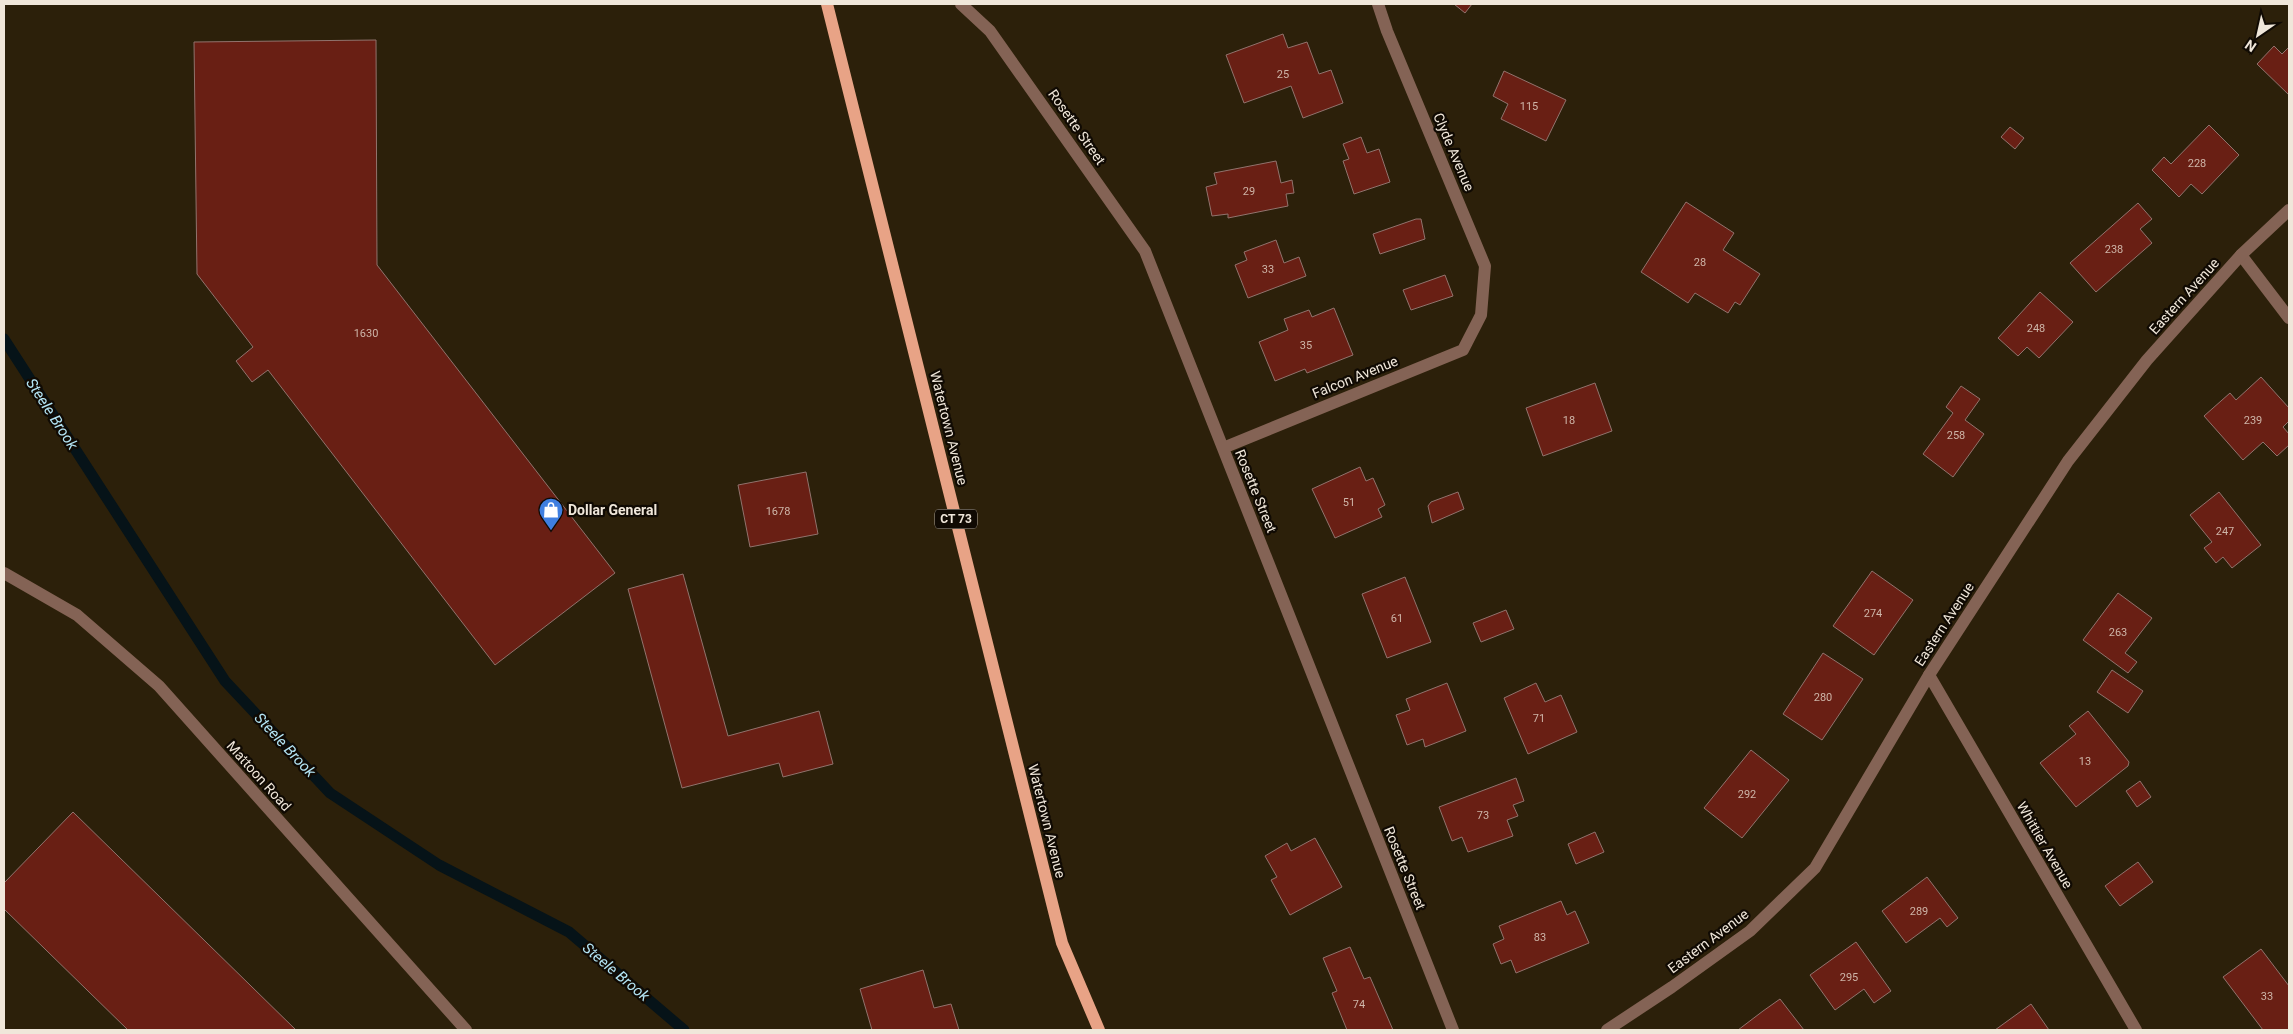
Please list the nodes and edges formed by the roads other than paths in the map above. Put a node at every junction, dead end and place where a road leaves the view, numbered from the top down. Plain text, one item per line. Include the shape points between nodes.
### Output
1 (827, 4) edge
2 (961, 4) edge
3 (1378, 4) edge
4 (2289, 210) edge
5 (2241, 255) junction
6 (1481, 315) joint
7 (2289, 318) edge
8 (1223, 448) junction
9 (4, 574) edge
10 (1929, 675) junction
11 (466, 1030) edge
12 (1099, 1030) edge
13 (1453, 1030) edge
14 (1607, 1030) edge
15 (2136, 1030) edge

1 - 12 main road, Watertown Avenue / CT 73 via 1062,943
2 - 8 street, Rosette Street via 990,31 1145,251
3 - 6 street, Clyde Avenue via 1486,266
4 - 5 street, Eastern Avenue
5 - 7 street
5 - 10 street, Eastern Avenue via 2147,360 2068,461
6 - 8 street, Falcon Avenue via 1464,350
8 - 13 street, Rosette Street
9 - 11 street, Mattoon Road via 77,615 159,686
10 - 14 street, Eastern Avenue via 1815,868 1750,931
10 - 15 street, Whittier Avenue

